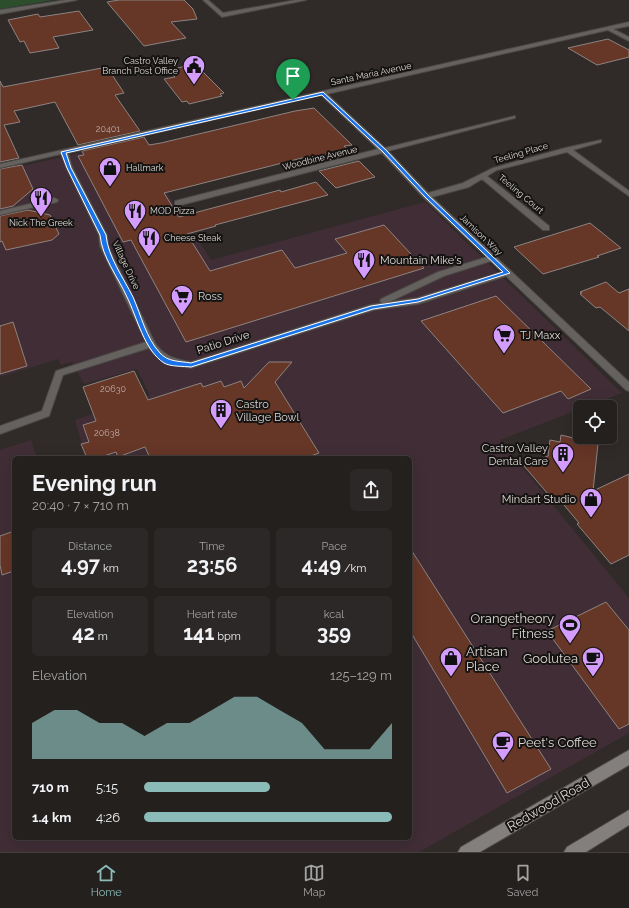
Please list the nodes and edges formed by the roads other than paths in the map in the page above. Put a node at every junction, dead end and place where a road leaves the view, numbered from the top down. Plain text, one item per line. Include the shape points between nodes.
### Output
1 (75, 0) edge
2 (205, 0) edge
3 (304, 0) edge
4 (0, 12) edge
5 (629, 24) edge
6 (609, 29) junction
7 (629, 40) edge
8 (323, 94) junction
9 (513, 117) dead end
10 (599, 141) dead end
11 (568, 149) junction
12 (384, 151) junction
13 (64, 152) junction
14 (0, 166) edge
15 (483, 176) junction
16 (629, 194) edge
17 (427, 196) junction
18 (54, 200) dead end
19 (178, 203) dead end
20 (0, 213) edge
21 (546, 228) dead end
22 (492, 258) junction
23 (507, 273) junction
24 (373, 307) junction
25 (151, 344) junction
26 (629, 388) edge
27 (0, 430) edge
28 (629, 757) edge
29 (629, 817) edge
30 (466, 852) edge
31 (572, 852) edge

1 - 4 street
2 - 3 street via 222,15
5 - 6 street, Santa Maria Avenue
6 - 7 street
6 - 8 street, Santa Maria Avenue
8 - 12 street, Jamison Way
8 - 13 street, Santa Maria Avenue
9 - 12 street, Woodbine Avenue
10 - 11 street, Teeling Place
11 - 15 street, Teeling Place via 495,169
11 - 16 street
12 - 17 street, Jamison Way
12 - 19 street, Woodbine Avenue
13 - 14 street, Santa Maria Avenue
13 - 25 street, Village Drive via 69,168 103,235 104,246
15 - 17 street, Teeling Place via 466,185
15 - 21 street, Teeling Court
17 - 22 street, Jamison Way
18 - 20 street
22 - 23 street, Jamison Way
22 - 24 street, Patio Drive via 441,274
23 - 24 street, Patio Drive via 418,301
23 - 26 street, Jamison Way
24 - 25 street, Patio Drive via 191,365 167,362 157,354
25 - 27 street via 59,373 46,413
28 - 30 main road, Redwood Road
29 - 31 main road

